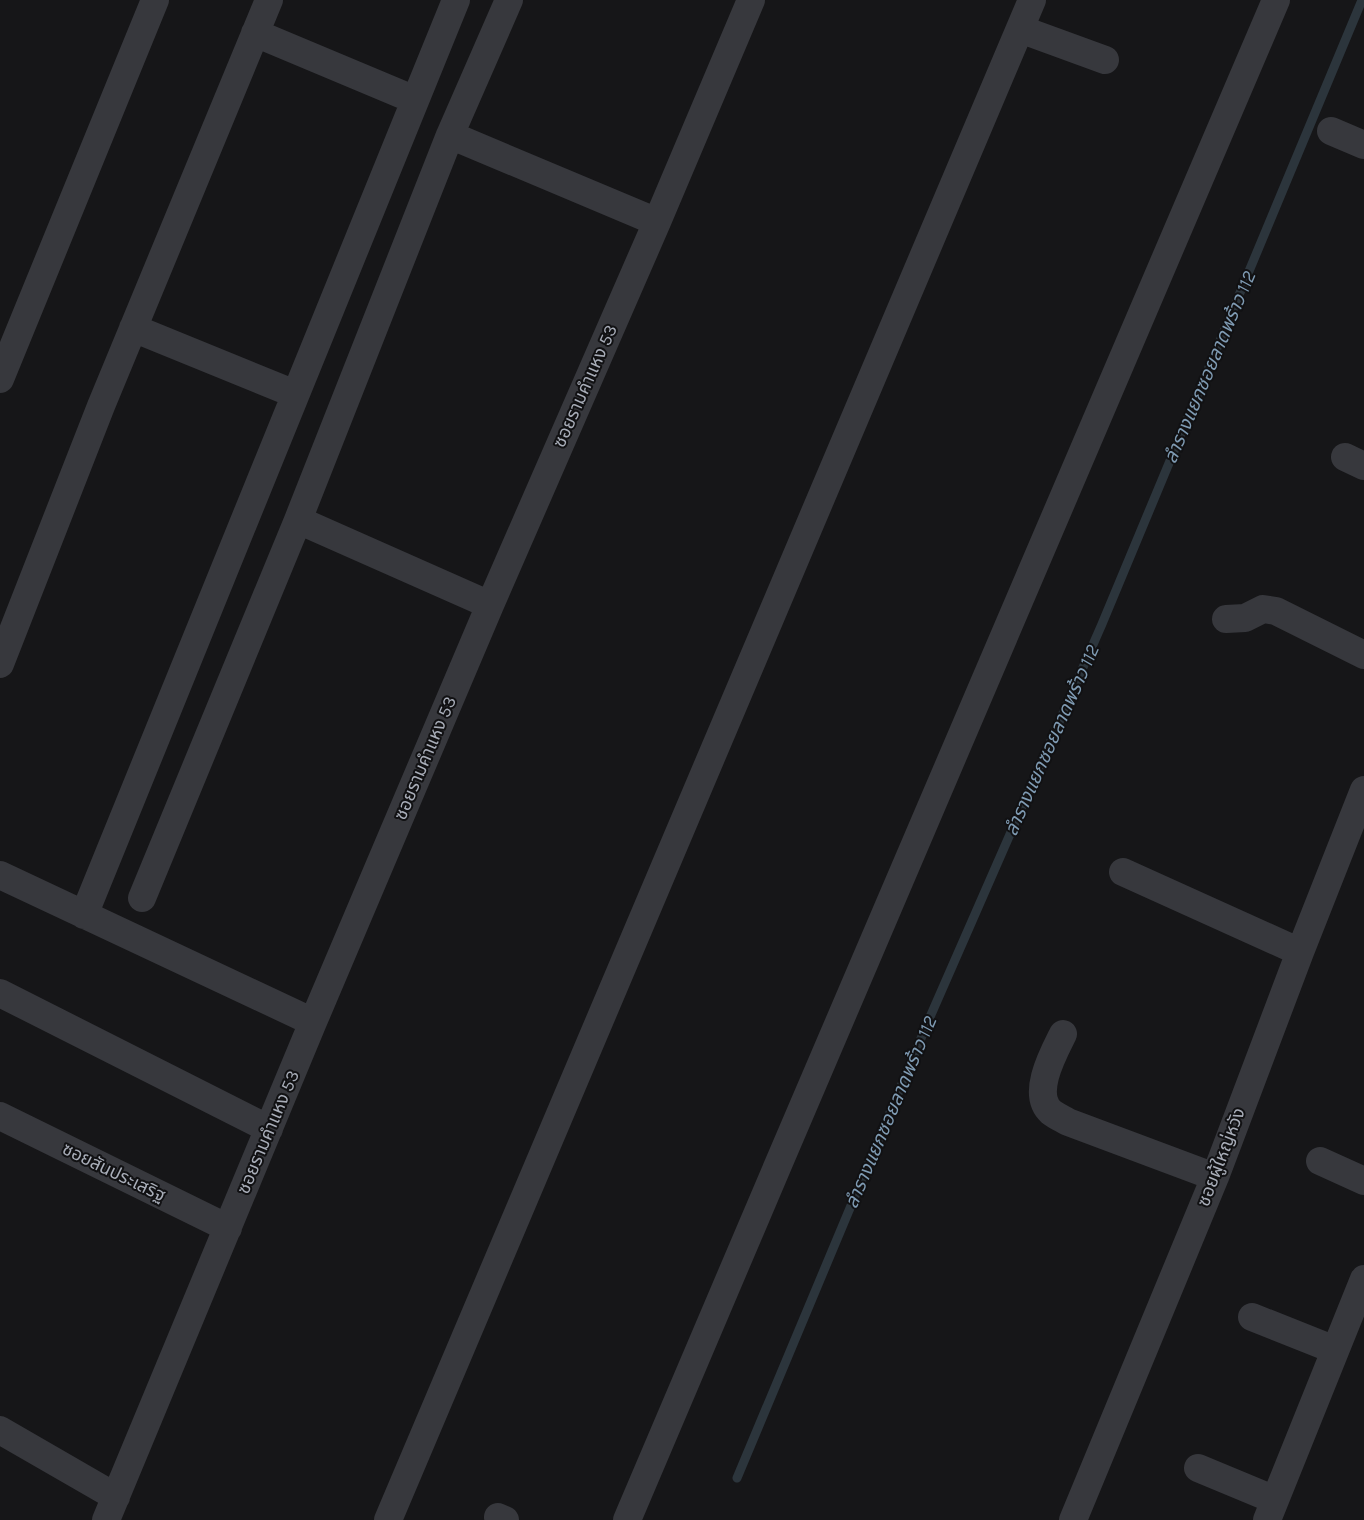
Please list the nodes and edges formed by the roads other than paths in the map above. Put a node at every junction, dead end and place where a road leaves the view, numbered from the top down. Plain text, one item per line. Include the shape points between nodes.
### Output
1 (155, 0) edge
2 (269, 0) edge
3 (456, 0) edge
4 (509, 0) edge
5 (1032, 0) edge
6 (1276, 0) edge
7 (743, 3) edge
8 (1020, 29) junction
9 (256, 33) junction
10 (1105, 60) dead end
11 (415, 100) junction
12 (1331, 131) dead end
13 (450, 136) junction
14 (1364, 145) edge
15 (657, 222) junction
16 (133, 328) junction
17 (0, 379) edge
18 (295, 394) junction
19 (298, 520) junction
20 (490, 605) junction
21 (1226, 619) dead end
22 (1364, 655) edge
23 (0, 664) edge
24 (1364, 790) edge
25 (1124, 872) dead end
26 (0, 875) edge
27 (142, 898) dead end
28 (84, 914) junction
29 (1300, 952) junction
30 (0, 993) edge
31 (313, 1022) junction
32 (1062, 1034) dead end
33 (0, 1116) edge
34 (268, 1129) junction
35 (1320, 1161) dead end
36 (1215, 1176) junction
37 (1364, 1181) edge
38 (228, 1228) junction
39 (1364, 1279) edge
40 (1252, 1317) dead end
41 (1335, 1350) junction
42 (0, 1430) edge
43 (1198, 1468) dead end
44 (111, 1509) edge
45 (1271, 1510) edge
46 (388, 1520) edge
47 (627, 1520) edge
48 (1073, 1520) edge

1 - 17 street
2 - 9 street
3 - 11 street
4 - 13 street
5 - 8 street
6 - 47 street
7 - 15 street, ซอยรามคำแหง 53
8 - 10 street
8 - 46 street
9 - 11 street
9 - 16 street
11 - 18 street
12 - 14 street
13 - 15 street
13 - 19 street
15 - 20 street, ซอยรามคำแหง 53
16 - 18 street
16 - 23 street
18 - 28 street
19 - 20 street
19 - 27 street
20 - 31 street, ซอยรามคำแหง 53
21 - 22 street via 1245,618 1263,608 1276,611
24 - 29 street, ซอยผู้ใหญ่หวัง
25 - 29 street
26 - 28 street
28 - 31 street
29 - 36 street, ซอยผู้ใหญ่หวัง
30 - 34 street
31 - 34 street, ซอยรามคำแหง 53
32 - 36 street via 1046,1070 1042,1097 1050,1111 1068,1122
33 - 38 street, ซอยสันประเสริฐ
34 - 38 street, ซอยรามคำแหง 53
35 - 37 street
36 - 48 street, ซอยผู้ใหญ่หวัง
38 - 44 street, ซอยรามคำแหง 53
39 - 41 street
40 - 41 street
41 - 45 street
42 - 44 street
43 - 45 street

